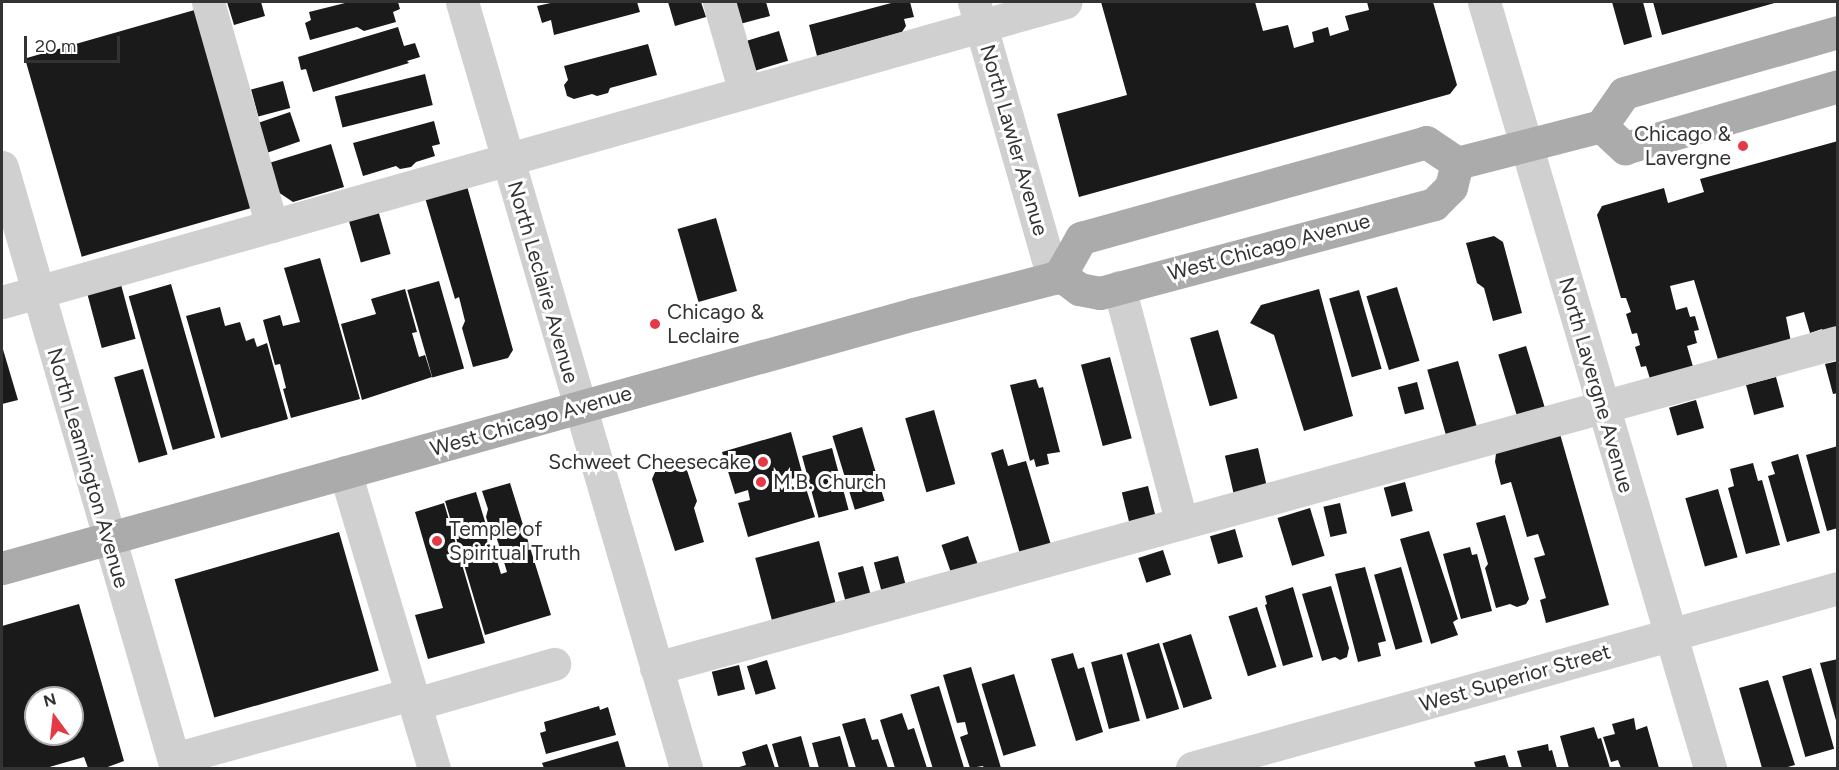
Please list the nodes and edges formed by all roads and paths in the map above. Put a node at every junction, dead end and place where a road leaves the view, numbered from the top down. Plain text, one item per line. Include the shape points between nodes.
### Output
1 (208, 2) edge
2 (462, 2) edge
3 (718, 2) edge
4 (1066, 2) edge
5 (1484, 2) edge
6 (978, 14) edge
7 (1838, 32) edge
8 (1838, 86) edge
9 (745, 92) junction
10 (1600, 126) junction
11 (1525, 146) junction
12 (508, 159) junction
13 (1458, 163) junction
14 (2, 167) edge
15 (272, 226) junction
16 (1056, 276) junction
17 (1119, 287) junction
18 (37, 292) junction
19 (2, 302) edge
20 (1838, 342) edge
21 (579, 407) junction
22 (1603, 407) junction
23 (345, 472) junction
24 (1182, 523) junction
25 (108, 538) junction
26 (2, 567) edge
27 (1838, 588) edge
28 (1671, 635) junction
29 (554, 664) dead end
30 (657, 668) junction
31 (413, 698) junction
32 (175, 764) edge
33 (434, 768) edge
34 (686, 768) edge
35 (1192, 768) edge
36 (1710, 768) edge

1 - 15 street
2 - 12 street, North Leclaire Avenue
3 - 9 street
4 - 6 street
5 - 11 street, North Lavergne Avenue
6 - 9 street
6 - 16 street, North Lawler Avenue
7 - 10 main road via 1624,93
8 - 10 main road via 1625,147
9 - 12 street
10 - 11 main road
11 - 13 main road
11 - 22 street, North Lavergne Avenue
12 - 15 street
12 - 21 street, North Leclaire Avenue
13 - 16 main road via 1426,142 1081,238
13 - 17 main road, West Chicago Avenue via 1451,187 1434,204
14 - 18 street, North Leamington Avenue
15 - 18 street
16 - 17 main road, West Chicago Avenue via 1079,290 1100,293
16 - 21 main road, West Chicago Avenue
17 - 24 street
18 - 19 street
18 - 25 street, North Leamington Avenue
20 - 22 street
21 - 23 main road, West Chicago Avenue
21 - 30 street, North Leclaire Avenue
22 - 24 street
22 - 28 street, North Lavergne Avenue
23 - 25 main road, West Chicago Avenue
23 - 31 street
24 - 30 street
25 - 26 main road, West Chicago Avenue
25 - 32 street, North Leamington Avenue
27 - 28 street, West Superior Street
28 - 35 street, West Superior Street
28 - 36 street, North Lavergne Avenue
29 - 31 street
30 - 34 street, North Leclaire Avenue
31 - 32 street
31 - 33 street

